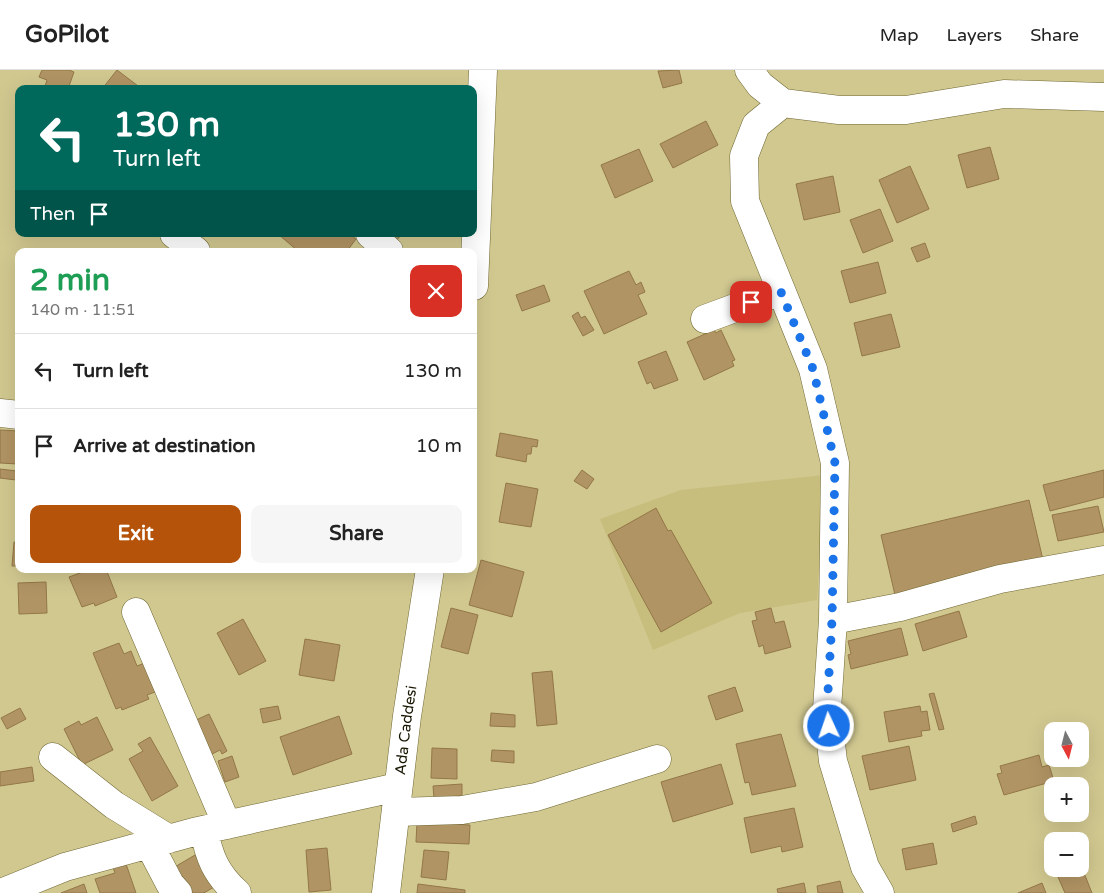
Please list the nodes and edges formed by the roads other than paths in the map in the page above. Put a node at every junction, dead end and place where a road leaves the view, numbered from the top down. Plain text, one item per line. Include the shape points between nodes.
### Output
1 (483, 70) edge
2 (749, 70) edge
3 (1104, 97) edge
4 (783, 103) junction
5 (477, 214) edge
6 (178, 237) edge
7 (373, 237) edge
8 (192, 248) edge
9 (386, 248) edge
10 (781, 292) junction
11 (705, 319) dead end
12 (0, 413) edge
13 (15, 415) edge
14 (1104, 560) edge
15 (429, 573) edge
16 (136, 612) dead end
17 (832, 620) junction
18 (53, 757) dead end
19 (657, 759) dead end
20 (397, 799) junction
21 (216, 828) junction
22 (159, 841) junction
23 (1, 893) edge
24 (178, 893) edge
25 (237, 893) edge
26 (386, 893) edge
27 (880, 893) edge

1 - 5 street
2 - 4 street via 760,85
3 - 4 street via 1004,94 906,110 839,110
4 - 10 street via 756,125 744,156 745,201
6 - 8 street
7 - 9 street
10 - 11 street
10 - 17 street via 813,369 835,463
12 - 13 street
14 - 17 street via 1000,579 900,607
15 - 20 street, Ada Caddesi via 406,716
16 - 21 street
17 - 27 street via 827,709 833,761 865,867
18 - 22 street
19 - 20 street via 536,797 462,810
20 - 21 street
20 - 26 street, Ada Caddesi
21 - 22 street
21 - 25 street via 208,851 222,880
22 - 23 street via 65,867
22 - 24 street via 170,884

